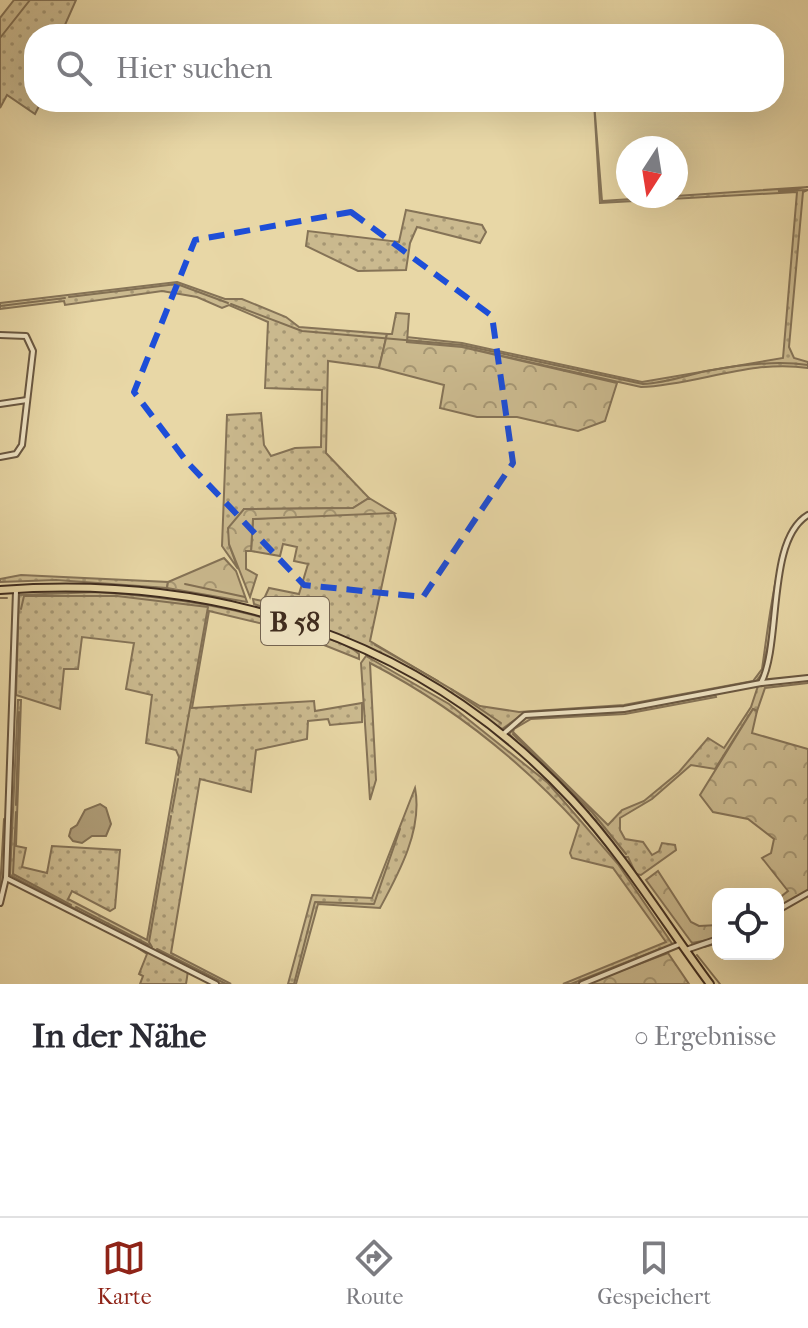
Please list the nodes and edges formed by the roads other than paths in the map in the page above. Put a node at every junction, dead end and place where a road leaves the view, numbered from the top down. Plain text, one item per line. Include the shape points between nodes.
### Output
1 (0, 335) edge
2 (27, 400) junction
3 (0, 404) edge
4 (0, 457) edge
5 (808, 515) edge
6 (16, 588) junction
7 (0, 590) edge
8 (808, 678) edge
9 (761, 683) junction
10 (502, 735) junction
11 (6, 878) junction
12 (808, 893) edge
13 (0, 903) edge
14 (784, 907) edge
15 (712, 941) edge
16 (681, 944) junction
17 (686, 951) junction
18 (216, 984) edge
19 (582, 984) edge
20 (710, 984) edge

1 - 2 street via 19,334 31,342
2 - 3 street
2 - 4 street via 20,451
5 - 9 street via 798,522 787,547
6 - 7 main road, B 58
6 - 10 main road, B 58 via 132,588 249,607 329,633 399,666
6 - 11 street
8 - 9 street
9 - 10 street via 624,709 525,715
10 - 16 main road, B 58 via 588,818
11 - 13 street
11 - 18 street
12 - 14 street
15 - 17 street
16 - 17 main road, B 58
16 - 19 street
17 - 20 main road, B 58

